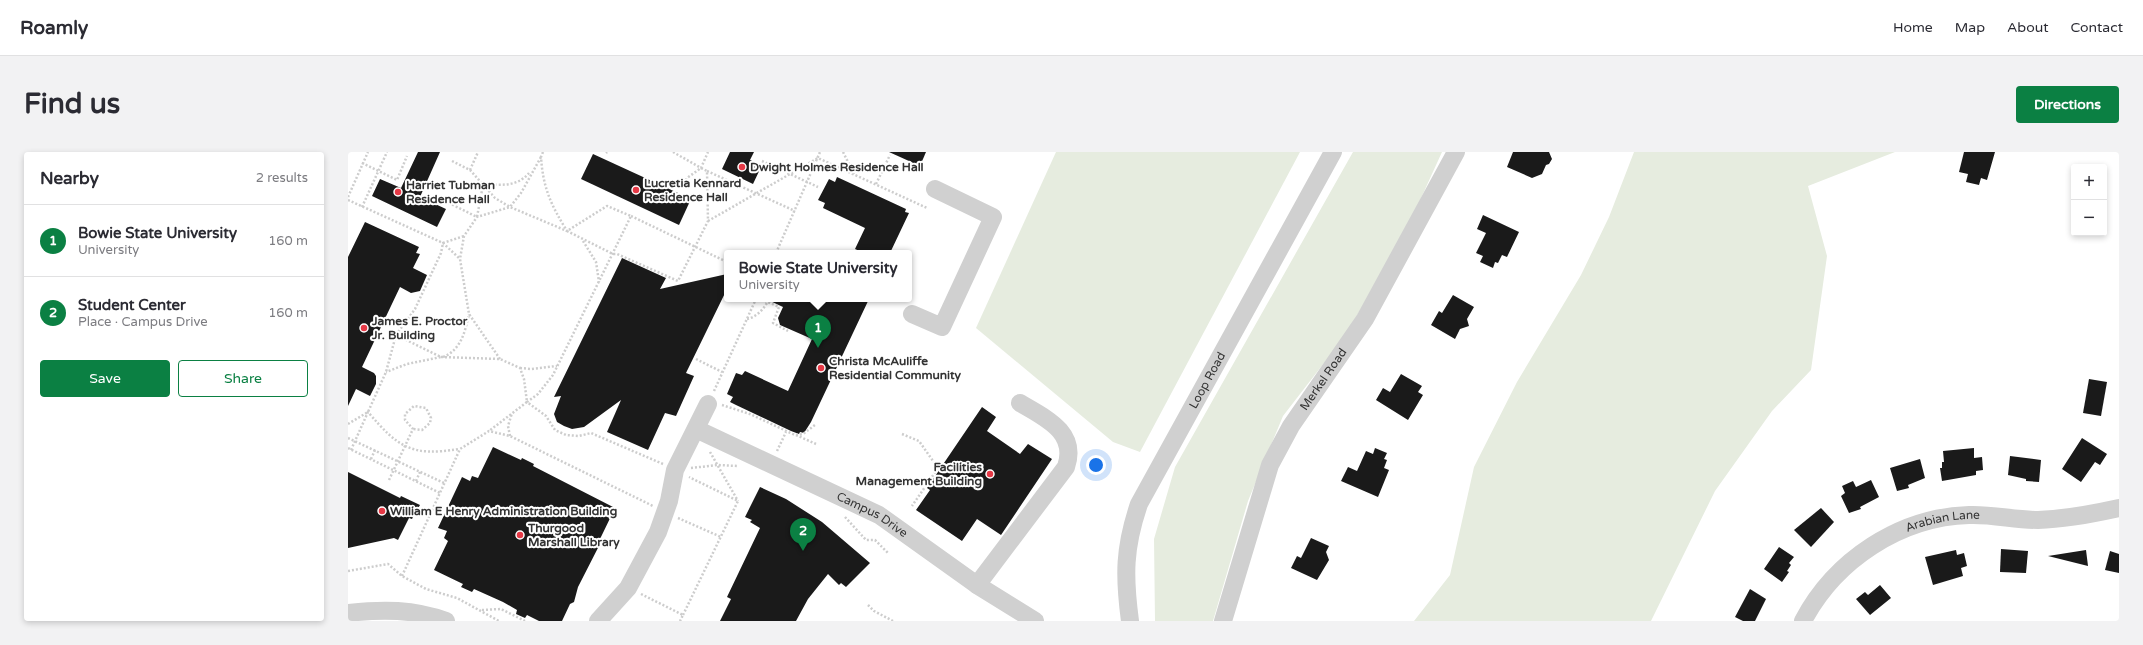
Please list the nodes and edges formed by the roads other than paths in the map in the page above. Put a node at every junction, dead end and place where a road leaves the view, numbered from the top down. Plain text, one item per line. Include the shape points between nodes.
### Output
1 (1333, 152) edge
2 (1456, 152) edge
3 (935, 189) dead end
4 (912, 314) dead end
5 (714, 397) road end
6 (1020, 403) dead end
7 (696, 429) junction
8 (2119, 508) edge
9 (977, 585) junction
10 (348, 613) edge
11 (446, 621) edge
12 (598, 621) edge
13 (1035, 621) edge
14 (1130, 621) edge
15 (1224, 621) edge
16 (1803, 621) edge

1 - 14 street, Loop Road via 1139,504 1130,530 1126,554 1126,591
2 - 15 street, Merkel Road via 1365,319 1291,426 1270,465
3 - 4 street via 993,217 942,327
5 - 7 street
6 - 9 street via 1050,420 1061,430 1069,448 1069,458 1066,467
7 - 9 street, Campus Drive via 879,515
7 - 12 street via 675,470 658,532 628,588
8 - 16 street, Arabian Lane via 2038,520 1968,515 1912,525 1878,542 1855,559 1830,582
9 - 13 street, Campus Drive
10 - 11 street via 392,610 414,612

